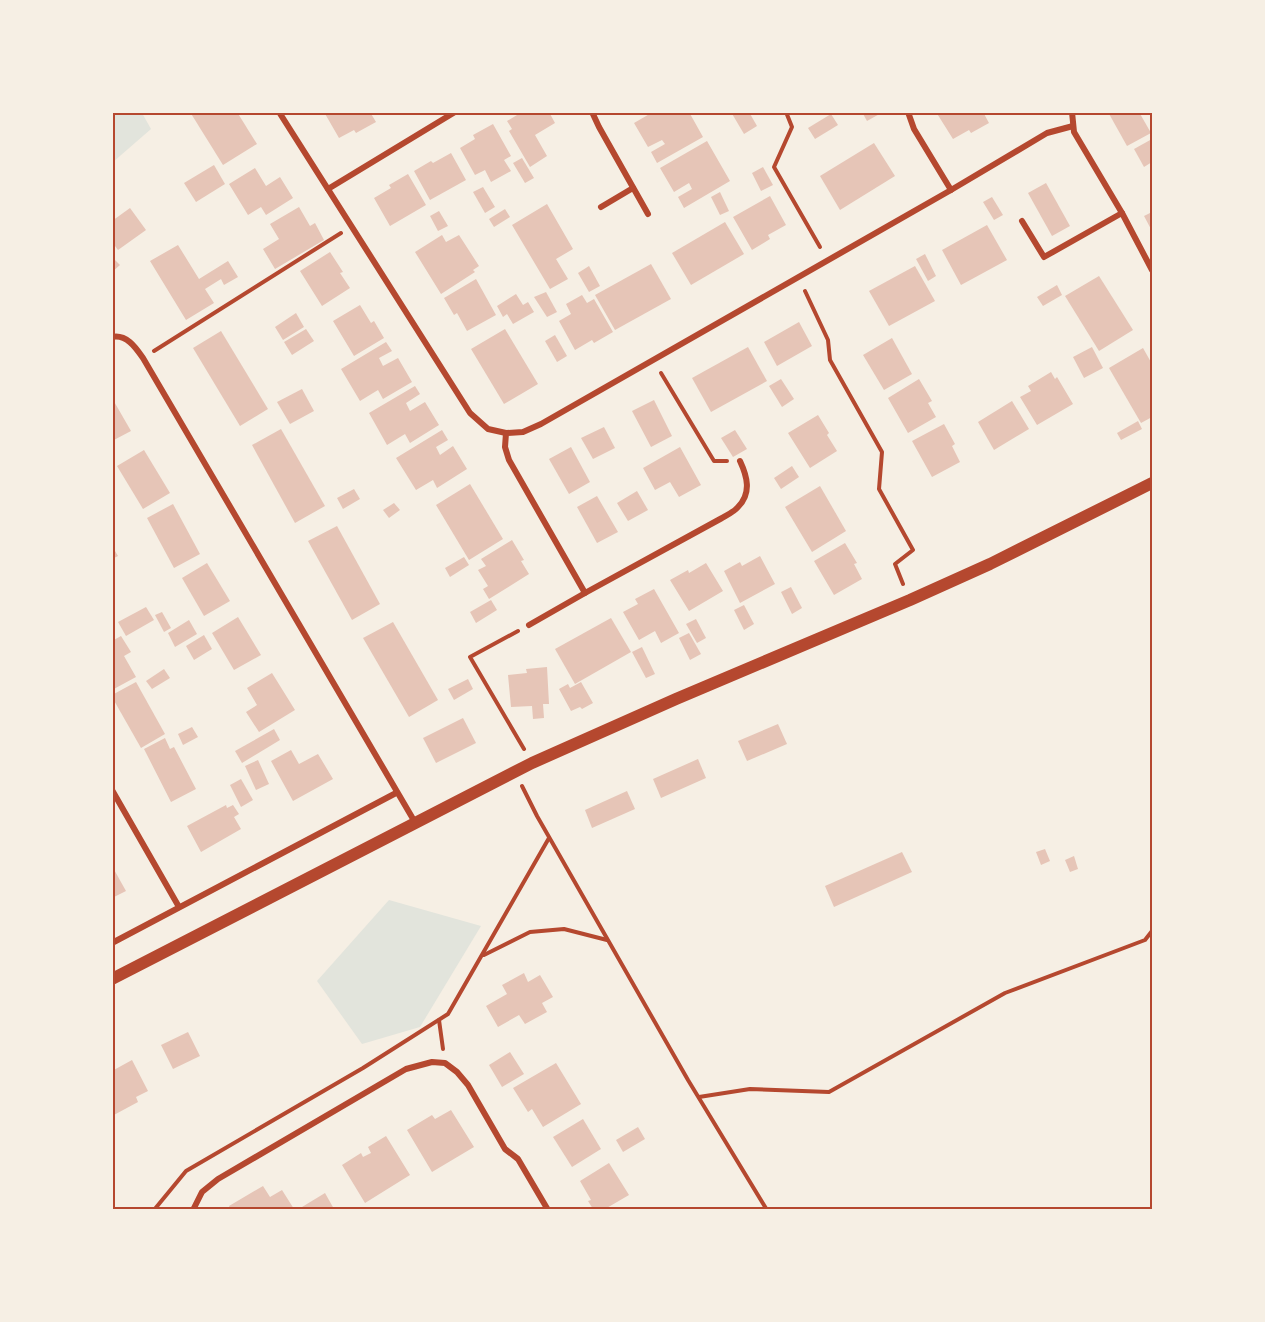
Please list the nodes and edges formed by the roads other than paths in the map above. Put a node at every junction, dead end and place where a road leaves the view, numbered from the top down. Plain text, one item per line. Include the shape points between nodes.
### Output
1 (279, 112) edge
2 (455, 112) edge
3 (592, 112) edge
4 (908, 112) edge
5 (1072, 112) edge
6 (1073, 126) junction
7 (633, 188) junction
8 (328, 189) junction
9 (951, 190) junction
10 (601, 207) dead end
11 (1122, 213) junction
12 (648, 214) dead end
13 (1022, 221) dead end
14 (1152, 270) edge
15 (112, 337) edge
16 (506, 433) junction
17 (740, 461) road end
18 (1152, 483) edge
19 (585, 593) junction
20 (529, 625) road end
21 (112, 790) edge
22 (396, 793) junction
23 (416, 824) junction
24 (179, 907) junction
25 (112, 943) edge
26 (112, 979) edge
27 (192, 1209) edge
28 (548, 1209) edge

1 - 8 street
2 - 8 street
3 - 7 street
4 - 9 street
5 - 6 street
6 - 9 street via 1047,133
6 - 11 street
7 - 10 street
7 - 12 street
8 - 16 street via 470,413 488,429
9 - 16 street via 541,424 523,432
11 - 13 street via 1044,257
11 - 14 street
15 - 22 street via 118,335 132,343 144,358
16 - 19 street via 509,460
17 - 19 street via 747,476 747,492 739,507
18 - 23 main road via 990,564 532,763
19 - 20 street
21 - 24 street
22 - 23 street
22 - 24 street
23 - 26 main road
24 - 25 street
27 - 28 street via 202,1192 218,1179 406,1069 432,1062 445,1063 468,1085 505,1149 518,1159

